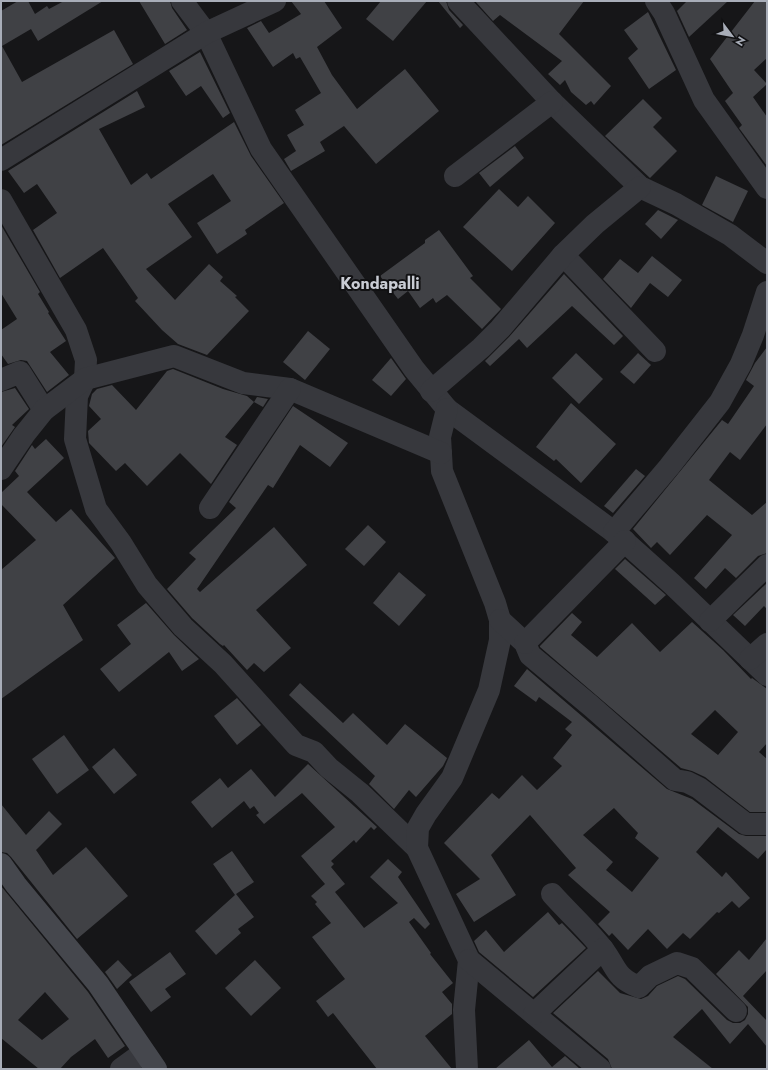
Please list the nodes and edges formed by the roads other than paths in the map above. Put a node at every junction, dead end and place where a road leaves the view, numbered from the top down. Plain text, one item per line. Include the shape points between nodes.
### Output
1 (182, 1) edge
2 (275, 1) edge
3 (458, 1) edge
4 (656, 1) edge
5 (206, 33) junction
6 (552, 102) junction
7 (1, 160) edge
8 (455, 176) dead end
9 (640, 187) junction
10 (767, 188) edge
11 (1, 200) edge
12 (563, 255) junction
13 (767, 263) edge
14 (767, 292) edge
15 (655, 351) dead end
16 (85, 379) junction
17 (1, 380) edge
18 (290, 389) junction
19 (431, 390) junction
20 (447, 409) junction
21 (44, 410) junction
22 (441, 453) junction
23 (1, 469) edge
24 (210, 508) dead end
25 (619, 536) junction
26 (767, 565) edge
27 (500, 620) junction
28 (710, 621) junction
29 (525, 643) junction
30 (767, 644) edge
31 (750, 659) junction
32 (767, 675) edge
33 (767, 824) edge
34 (417, 848) junction
35 (1, 864) edge
36 (552, 894) dead end
37 (603, 949) junction
38 (469, 960) junction
39 (736, 1011) dead end
40 (534, 1014) junction
41 (150, 1061) edge
42 (121, 1069) edge
43 (467, 1069) edge
44 (600, 1069) edge

1 - 5 street
2 - 5 street
3 - 6 street
4 - 10 street via 704,100
5 - 7 street
5 - 19 street via 261,149
6 - 8 street
6 - 9 street
9 - 12 street via 595,224
9 - 13 street via 730,235
11 - 16 street via 76,330 86,360
12 - 15 street
12 - 19 street via 500,329
14 - 25 street via 741,364 720,402
16 - 18 street via 174,356 243,383
16 - 21 street
16 - 34 street via 77,396 75,439 96,509 147,585 183,627 223,664 296,745 314,752
17 - 21 street via 20,372
18 - 22 street
18 - 24 street
19 - 20 street
20 - 22 street via 440,436
20 - 25 street
21 - 23 street
22 - 27 street via 442,471
25 - 28 street
25 - 29 street
26 - 28 street
27 - 29 street
27 - 34 street via 500,640 489,690 452,778 418,828
28 - 31 street
29 - 33 street via 530,655 675,780 699,788 746,824
30 - 31 street
31 - 32 street
34 - 38 street
35 - 41 main road via 98,984
36 - 37 street
37 - 39 street via 618,974 626,982 639,987 650,976 677,963 692,968
37 - 40 street
38 - 40 street
38 - 43 street via 464,1010
40 - 44 street
41 - 42 street

